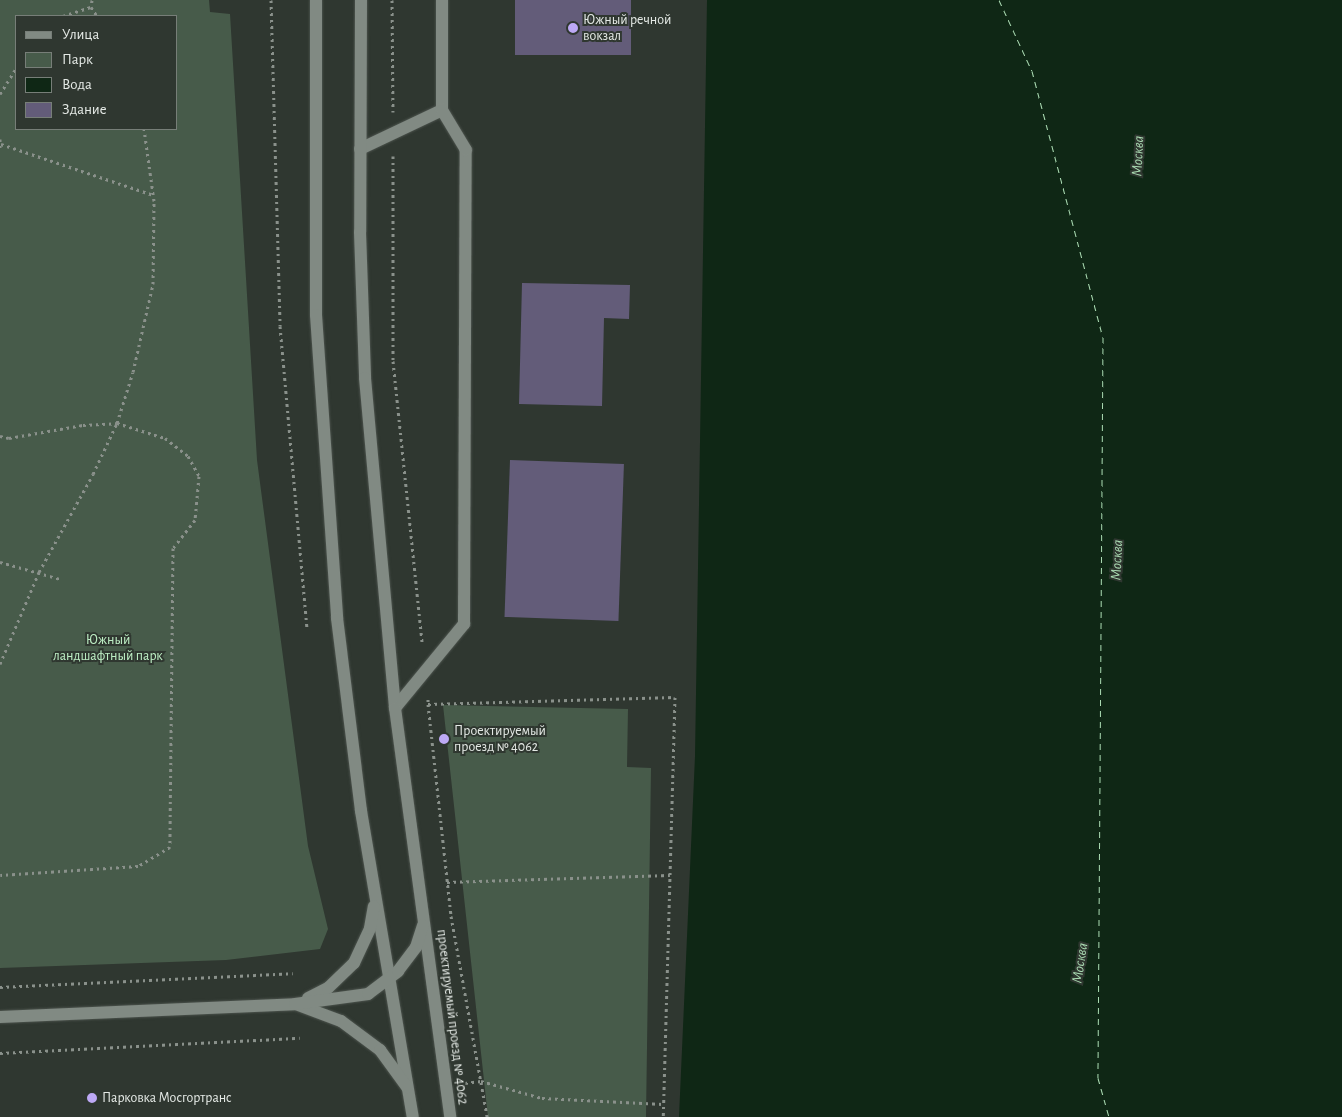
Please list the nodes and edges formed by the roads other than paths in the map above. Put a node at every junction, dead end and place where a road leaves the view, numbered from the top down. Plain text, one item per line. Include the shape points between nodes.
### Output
1 (316, 0) edge
2 (361, 0) edge
3 (442, 0) edge
4 (442, 110) junction
5 (360, 149) junction
6 (395, 708) junction
7 (375, 901) junction
8 (424, 920) junction
9 (391, 979) junction
10 (296, 1004) junction
11 (0, 1017) edge
12 (408, 1089) junction
13 (412, 1117) edge
14 (450, 1117) edge

1 - 7 main road via 319,380 337,618
2 - 5 main road, проектируемый проезд № 4062
3 - 4 main road
4 - 5 main road
4 - 6 main road via 466,150 464,624
5 - 6 main road, проектируемый проезд № 4062 via 365,378
6 - 8 main road, проектируемый проезд № 4062
7 - 9 main road
7 - 10 main road via 370,928 354,963 328,988
8 - 9 main road via 416,947
8 - 14 main road, проектируемый проезд № 4062
9 - 10 main road via 368,994
9 - 12 main road
10 - 11 main road
10 - 12 main road via 341,1021 380,1050
12 - 13 main road

